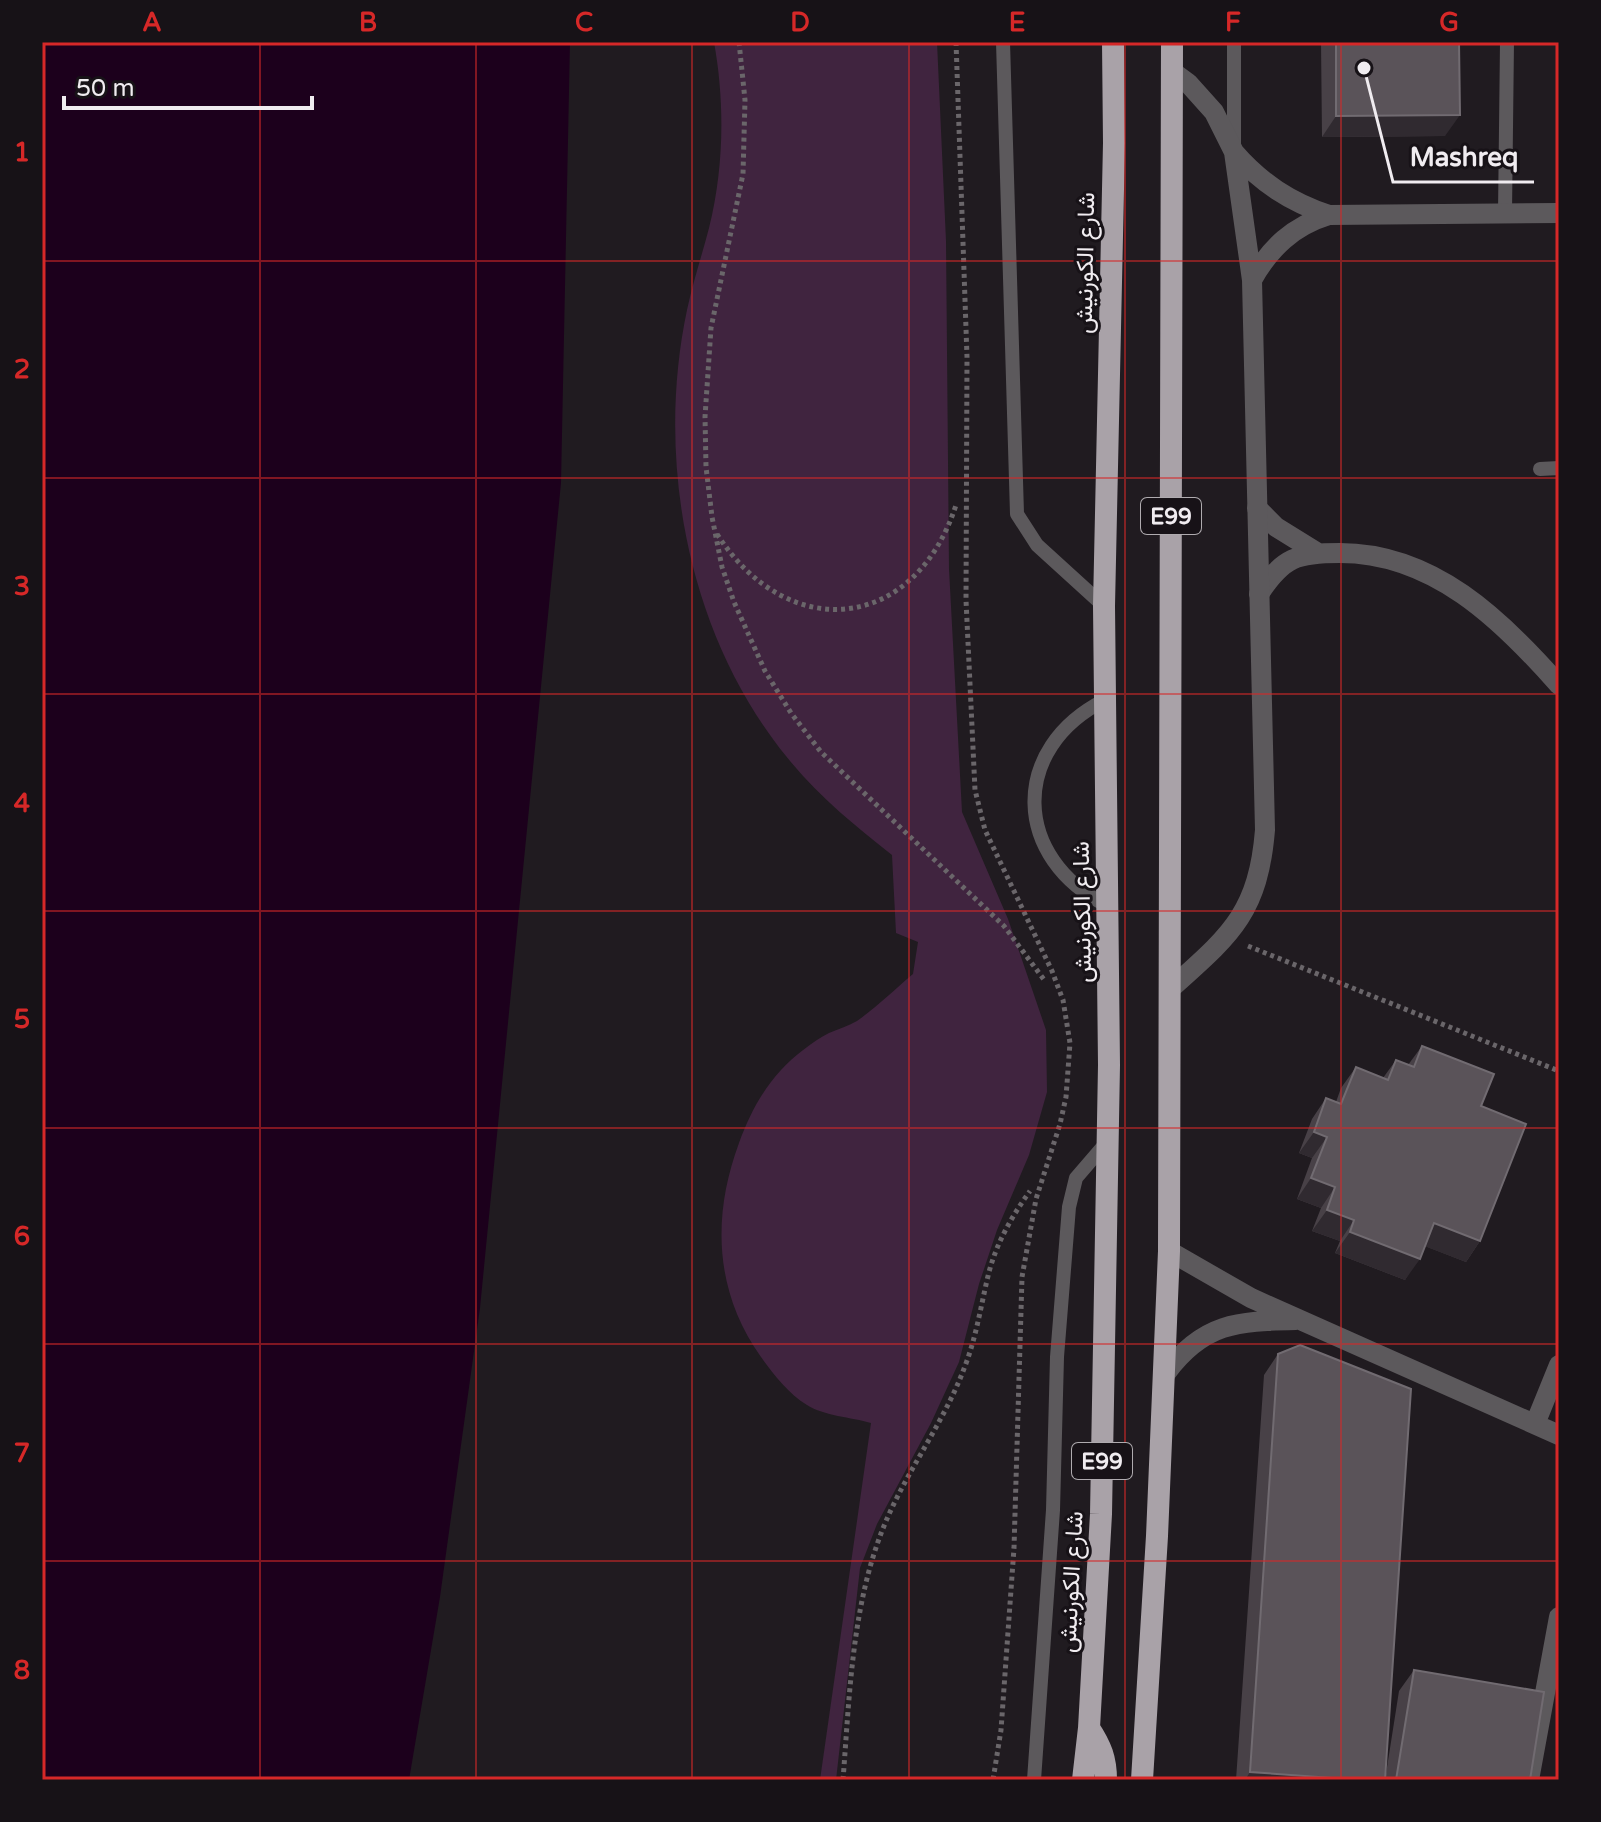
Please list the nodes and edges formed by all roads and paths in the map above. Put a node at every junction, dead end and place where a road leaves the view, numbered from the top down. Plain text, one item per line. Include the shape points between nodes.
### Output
1 (739, 42) edge
2 (956, 42) edge
3 (1003, 42) edge
4 (1113, 42) edge
5 (1172, 42) edge
6 (1234, 42) edge
7 (1507, 42) edge
8 (1173, 72) junction
9 (1234, 152) junction
10 (1505, 213) junction
11 (1559, 213) edge
12 (1329, 215) junction
13 (1252, 280) junction
14 (1559, 468) edge
15 (1540, 469) dead end
16 (956, 505) dead end
17 (1257, 508) junction
18 (715, 531) junction
19 (1318, 553) junction
20 (1259, 594) junction
21 (1104, 606) junction
22 (1559, 685) edge
23 (1105, 700) junction
24 (1108, 906) junction
25 (1227, 937) junction
26 (1045, 981) dead end
27 (1169, 990) junction
28 (1559, 1071) edge
29 (1108, 1142) junction
30 (1030, 1191) dead end
31 (1169, 1251) junction
32 (1304, 1320) junction
33 (1559, 1365) edge
34 (1166, 1373) junction
35 (1535, 1424) junction
36 (1559, 1435) edge
37 (1559, 1617) edge
38 (1089, 1728) junction
39 (843, 1780) edge
40 (993, 1780) edge
41 (1034, 1780) edge
42 (1083, 1780) edge
43 (1106, 1780) edge
44 (1142, 1780) edge
45 (1529, 1780) edge

1 - 18 path via 745,100 743,174 713,316 705,417
2 - 40 path via 967,357 966,600 975,790 985,830 1057,986 1070,1043 1066,1097 1036,1199 1022,1277 1014,1548
3 - 21 lane via 1017,514 1037,545
4 - 21 highway, شارع الكورنيش / E99
5 - 8 highway, E99
6 - 9 lane
7 - 10 lane
8 - 9 street via 1214,112
8 - 27 highway, E99
9 - 12 street via 1273,189
9 - 13 street
10 - 11 street
10 - 12 street
12 - 13 street via 1285,237
13 - 17 street
14 - 15 lane
16 - 18 path via 934,553 908,582 875,603 837,610 801,604 778,593 740,564
17 - 19 street via 1276,527
17 - 20 street
18 - 26 path via 748,638 791,713 821,752 1004,926
19 - 20 street via 1290,558
19 - 22 street via 1367,553 1404,562 1469,597 1521,642
20 - 25 street via 1263,859 1244,913
21 - 23 highway, شارع الكورنيش / E99
23 - 24 highway, شارع الكورنيش / E99
23 - 24 lane via 1085,710 1054,741 1043,760 1034,803 1037,826 1055,866 1087,896
24 - 29 highway, شارع الكورنيش / E99
25 - 27 street
25 - 28 path
27 - 31 highway, E99
29 - 38 highway, شارع الكورنيش / E99 via 1101,1514
29 - 41 lane via 1076,1178 1069,1207
30 - 39 path via 996,1251 977,1333 952,1399 878,1541 853,1656
31 - 32 street via 1230,1287
31 - 34 highway, E99
32 - 34 street via 1230,1325 1187,1349
32 - 35 street
33 - 35 street
34 - 44 highway, E99
35 - 36 street
37 - 45 street
38 - 42 highway, شارع الكورنيش / E99
38 - 43 highway via 1101,1745

